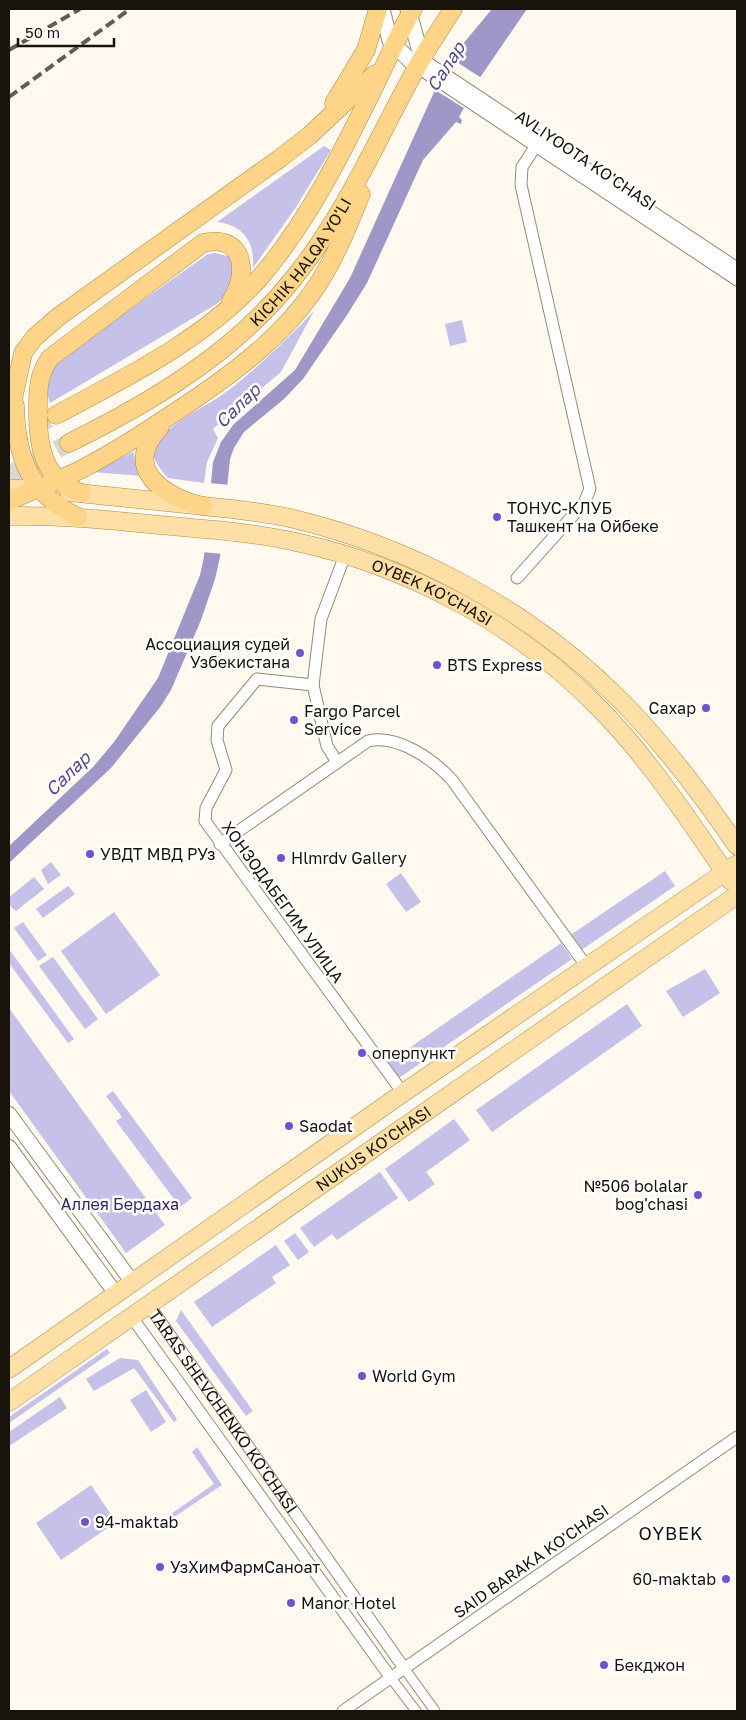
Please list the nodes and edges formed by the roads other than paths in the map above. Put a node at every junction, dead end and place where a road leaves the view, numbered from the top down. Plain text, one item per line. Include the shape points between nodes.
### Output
1 (378, 9) edge
2 (382, 9) edge
3 (453, 9) edge
4 (410, 11) edge
5 (394, 46) junction
6 (420, 63) junction
7 (384, 66) junction
8 (398, 104) junction
9 (309, 136) junction
10 (539, 142) junction
11 (331, 170) junction
12 (357, 184) junction
13 (686, 240) junction
14 (737, 268) edge
15 (737, 280) edge
16 (224, 312) junction
17 (15, 394) junction
18 (183, 407) junction
19 (56, 415) tunnel mouth
20 (9, 418) edge
21 (69, 444) tunnel mouth
22 (56, 480) junction
23 (37, 488) junction
24 (9, 489) edge
25 (82, 493) junction
26 (9, 501) edge
27 (203, 506) junction
28 (9, 516) edge
29 (78, 517) junction
30 (345, 555) junction
31 (517, 578) dead end
32 (313, 685) junction
33 (337, 762) junction
34 (220, 844) junction
35 (737, 846) edge
36 (731, 868) edge
37 (737, 893) edge
38 (587, 967) junction
39 (403, 1092) junction
40 (9, 1114) edge
41 (9, 1147) edge
42 (133, 1283) junction
43 (116, 1294) junction
44 (148, 1304) junction
45 (131, 1316) junction
46 (9, 1369) edge
47 (9, 1402) edge
48 (737, 1437) edge
49 (404, 1668) junction
50 (391, 1678) junction
51 (343, 1711) edge
52 (416, 1711) edge
53 (435, 1711) edge

1 - 9 highway via 362,58
2 - 5 main road
3 - 6 highway, KICHIK HALQA YO'LI
4 - 5 highway, KICHIK HALQA YO'LI
4 - 6 main road
5 - 6 main road
5 - 7 highway, KICHIK HALQA YO'LI
6 - 8 highway, KICHIK HALQA YO'LI
6 - 10 street, AVLIYOOTA KO'CHASI
7 - 9 highway
7 - 11 highway, KICHIK HALQA YO'LI
8 - 12 highway, KICHIK HALQA YO'LI
8 - 18 highway via 338,250 311,294 258,352
9 - 17 highway via 46,328 23,353
10 - 13 street, AVLIYOOTA KO'CHASI
10 - 31 street via 522,166 521,185 590,489 584,504
11 - 12 highway via 340,165 349,166 356,173
11 - 16 highway, KICHIK HALQA YO'LI via 273,261
12 - 21 highway, KICHIK HALQA YO'LI via 294,278 238,336 156,397
13 - 14 street, AVLIYOOTA KO'CHASI
13 - 15 street, AVLIYOOTA KO'CHASI
16 - 19 highway, KICHIK HALQA YO'LI via 159,357
16 - 22 highway via 239,285 240,258 236,250 227,244 203,243 50,358 40,381 38,434 44,458
17 - 20 highway
17 - 23 highway via 19,443
18 - 22 highway via 121,447
18 - 27 highway via 150,439 145,465 151,479 166,492
22 - 23 highway
22 - 25 highway
23 - 24 main road, OYBEK KO'CHASI
23 - 25 main road, OYBEK KO'CHASI
23 - 26 highway
23 - 29 highway via 55,505
25 - 27 main road, OYBEK KO'CHASI
27 - 35 main road, OYBEK KO'CHASI via 293,519 386,549 459,582 513,615 574,659 625,706 674,761
28 - 29 main road, OYBEK KO'CHASI
29 - 30 main road, OYBEK KO'CHASI via 290,540
30 - 32 street via 321,619
30 - 36 main road, OYBEK KO'CHASI via 450,599 518,640 560,672 630,743
32 - 33 street via 327,746
32 - 34 street, ХОНЗОДАБЕГИМ УЛИЦА via 257,679 218,726 217,740 226,770 204,817
33 - 34 street
33 - 38 street via 368,741 382,739 412,750 442,769
34 - 39 street, ХОНЗОДАБЕГИМ УЛИЦА
36 - 37 main road, OYBEK KO'CHASI
36 - 38 main road, NUKUS KO'CHASI
37 - 44 main road, NUKUS KO'CHASI
38 - 39 main road, NUKUS KO'CHASI
39 - 42 main road, NUKUS KO'CHASI
40 - 42 street, TARAS SHEVCHENKO KO'CHASI
41 - 43 street, TARAS SHEVCHENKO KO'CHASI
42 - 43 main road, NUKUS KO'CHASI
42 - 44 main road, TARAS SHEVCHENKO KO'CHASI
43 - 45 main road, TARAS SHEVCHENKO KO'CHASI
43 - 46 main road, NUKUS KO'CHASI
44 - 45 main road, NUKUS KO'CHASI
44 - 49 street, TARAS SHEVCHENKO KO'CHASI
45 - 47 main road, NUKUS KO'CHASI
45 - 50 street, TARAS SHEVCHENKO KO'CHASI
48 - 49 street, SAID BARAKA KO'CHASI
49 - 50 street, SAID BARAKA KO'CHASI
49 - 53 street, TARAS SHEVCHENKO KO'CHASI
50 - 51 street, SAID BARAKA KO'CHASI
50 - 52 street, TARAS SHEVCHENKO KO'CHASI

